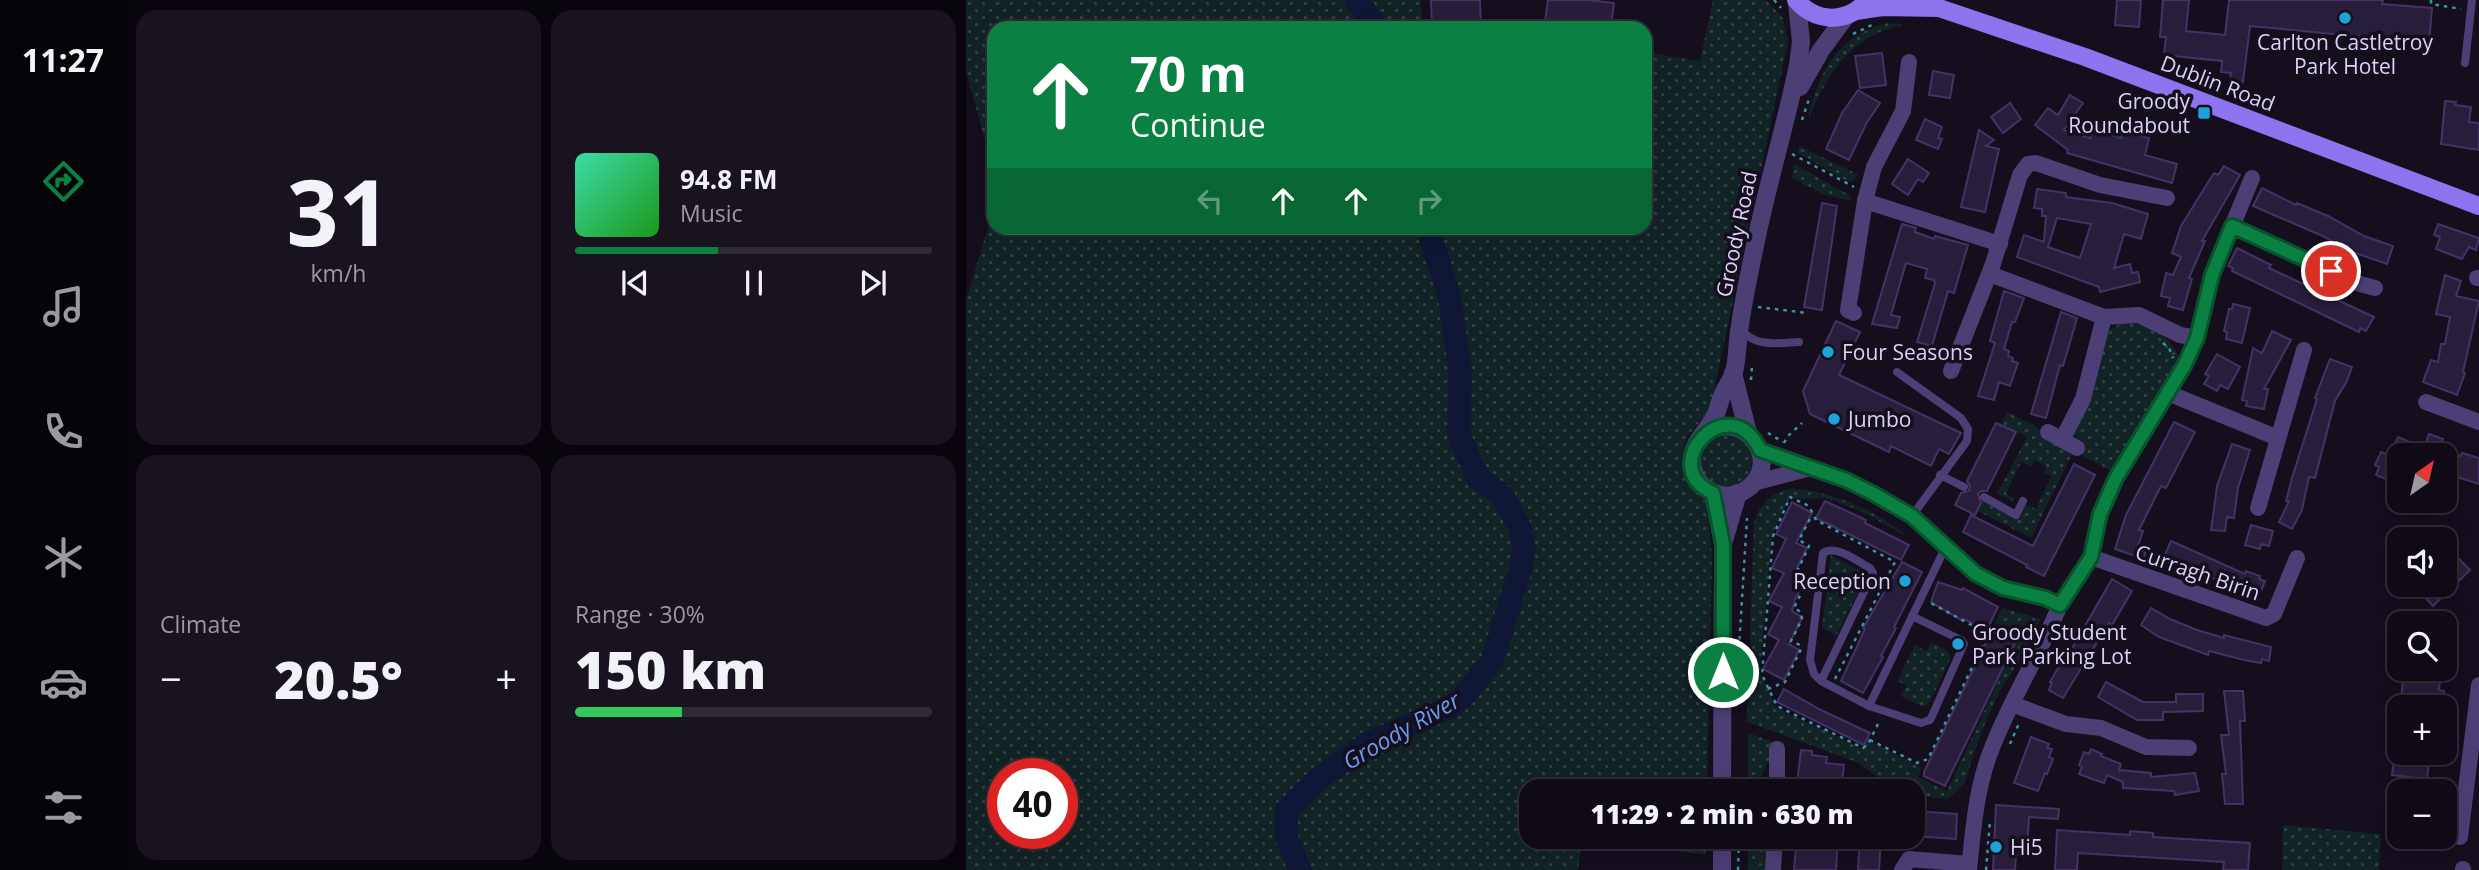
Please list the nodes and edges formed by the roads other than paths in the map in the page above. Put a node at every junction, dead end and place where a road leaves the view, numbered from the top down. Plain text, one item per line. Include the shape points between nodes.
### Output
1 (2472, 0) edge
2 (1797, 1) edge
3 (1934, 4) edge
4 (1857, 9) edge
5 (1909, 62) dead end
6 (2465, 63) dead end
7 (1790, 105) junction
8 (2252, 178) dead end
9 (1866, 196) junction
10 (2167, 198) dead end
11 (2479, 206) edge
12 (2232, 226) junction
13 (2000, 244) junction
14 (1990, 274) junction
15 (2375, 288) dead end
16 (1854, 313) dead end
17 (2104, 317) junction
18 (1740, 325) junction
19 (2197, 338) junction
20 (1799, 342) dead end
21 (2304, 350) dead end
22 (1951, 371) dead end
23 (1897, 372) dead end
24 (1734, 373) junction
25 (2168, 393) junction
26 (2426, 402) dead end
27 (2479, 420) edge
28 (1748, 433) junction
29 (1704, 434) junction
30 (2278, 438) junction
31 (2062, 440) dead end
32 (1760, 450) junction
33 (1811, 468) junction
34 (1940, 475) junction
35 (1964, 487) dead end
36 (1746, 488) junction
37 (1713, 493) junction
38 (1984, 496) dead end
39 (2023, 501) dead end
40 (2258, 508) dead end
41 (1912, 516) junction
42 (1723, 544) junction
43 (1945, 548) junction
44 (2091, 557) junction
45 (2297, 558) dead end
46 (2060, 605) junction
47 (1912, 616) junction
48 (1821, 681) junction
49 (2479, 685) edge
50 (1869, 706) junction
51 (2019, 707) junction
52 (1777, 748) dead end
53 (2189, 748) dead end
54 (1722, 779) edge
55 (1777, 779) edge
56 (2460, 837) dead end
57 (1722, 849) edge
58 (1774, 849) edge
59 (1969, 867) edge
60 (1722, 870) edge
61 (1773, 870) edge
62 (1902, 870) edge

1 - 6 lane
2 - 4 main road via 1808,12 1834,19
2 - 7 street via 1801,42
3 - 4 main road, Dublin Road
3 - 11 main road, Dublin Road
4 - 7 street via 1821,50
5 - 9 street via 1903,111 1874,167
7 - 18 street, Groody Road
8 - 12 street
9 - 13 street
9 - 16 street via 1848,310
10 - 13 street via 2028,164 2020,175
12 - 15 street
12 - 19 street via 2212,275
13 - 14 street
14 - 17 street
14 - 22 street
17 - 19 street via 2139,315
17 - 31 street via 2083,399
18 - 20 lane via 1754,340
18 - 24 street, Groody Road
19 - 25 street
21 - 30 street
23 - 34 lane via 1961,418 1968,429 1967,441
24 - 28 street
24 - 29 street
25 - 30 street
25 - 44 street via 2116,478 2100,514
26 - 27 street
28 - 29 street via 1732,426
28 - 32 street
29 - 37 street via 1692,453 1692,464 1700,484
30 - 40 street
32 - 33 street
32 - 36 street via 1761,465
33 - 36 street
33 - 41 street via 1856,484
34 - 35 lane
34 - 41 lane
36 - 37 street
36 - 42 street
37 - 42 street
38 - 39 lane via 2016,515
41 - 43 street
42 - 54 street
43 - 46 street via 1994,584
43 - 47 lane
44 - 45 street, Curragh Birin via 2266,618 2274,614
44 - 46 street
46 - 51 street
47 - 50 lane
47 - 50 lane via 1964,644 1932,716 1921,723
48 - 48 lane via 1810,660 1823,553 1833,549 1870,568 1873,577
48 - 50 lane
49 - 56 street
51 - 53 street via 2066,724 2101,729 2146,747
51 - 59 street via 1990,752 1977,803
52 - 55 street
57 - 60 street
58 - 61 street
59 - 62 street via 1909,859

